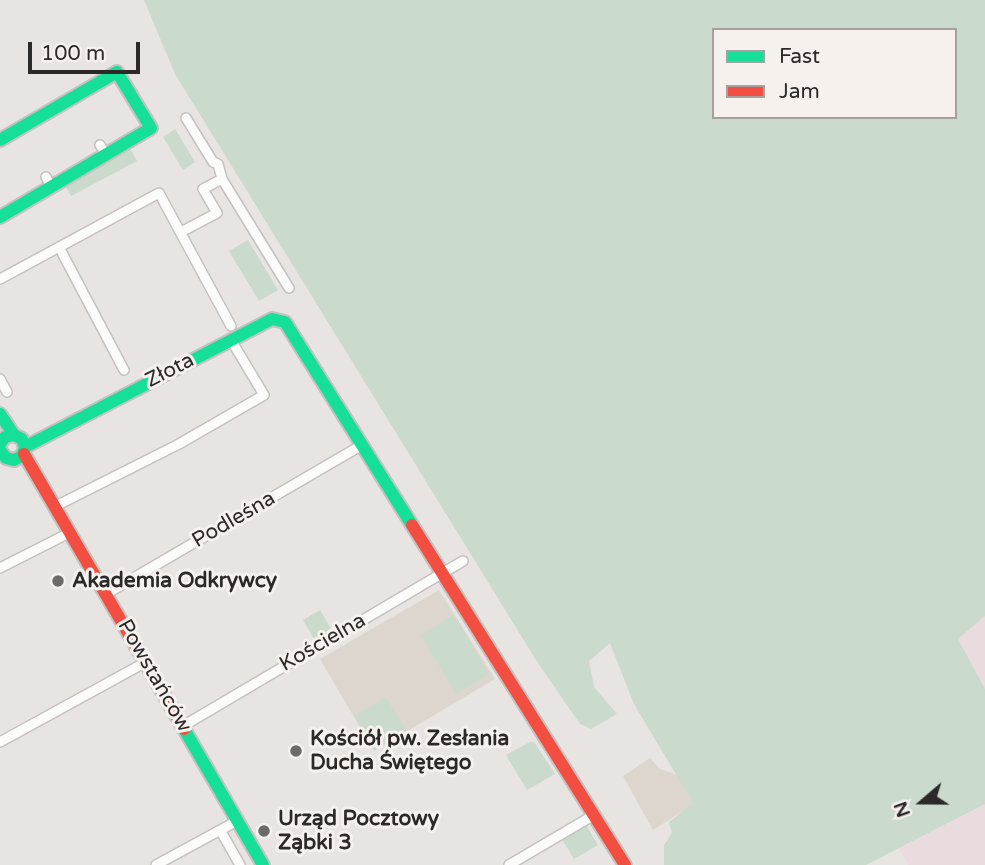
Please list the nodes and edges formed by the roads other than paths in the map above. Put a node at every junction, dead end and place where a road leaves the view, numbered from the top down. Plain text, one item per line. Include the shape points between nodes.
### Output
1 (186, 118) dead end
2 (0, 141) edge
3 (222, 179) junction
4 (0, 217) edge
5 (181, 232) junction
6 (59, 247) junction
7 (0, 279) edge
8 (289, 288) dead end
9 (231, 326) dead end
10 (231, 340) junction
11 (124, 370) dead end
12 (0, 379) edge
13 (7, 392) dead end
14 (0, 414) edge
15 (362, 445) junction
16 (9, 447) edge
17 (54, 507) junction
18 (69, 533) junction
19 (463, 561) dead end
20 (0, 568) edge
21 (442, 574) junction
22 (106, 594) junction
23 (146, 662) junction
24 (183, 726) junction
25 (0, 742) edge
26 (594, 815) junction
27 (237, 821) junction
28 (223, 835) dead end
29 (622, 864) edge
30 (156, 865) edge
31 (240, 865) edge
32 (263, 865) edge
33 (509, 865) edge

1 - 3 street via 218,164
2 - 4 street via 21,135 117,72 151,128 48,182
3 - 5 street via 204,189 217,213
3 - 8 street
5 - 6 street via 159,193
5 - 9 street
6 - 7 street
6 - 11 street
10 - 15 street, Złota via 279,319 286,324
10 - 16 street, Złota via 62,426
10 - 17 street via 264,395
12 - 13 street
14 - 16 street, Powstańców
15 - 21 street
15 - 22 street, Podleśna
16 - 17 street, Powstańców
17 - 18 street, Powstańców
18 - 20 street
18 - 22 street, Powstańców
19 - 21 street, Kościelna
21 - 24 street, Kościelna
21 - 26 street
22 - 23 street, Powstańców
23 - 24 street, Powstańców
23 - 25 street
24 - 27 street, Powstańców
26 - 29 street
26 - 33 street
27 - 30 street
27 - 32 street, Powstańców
28 - 31 street

